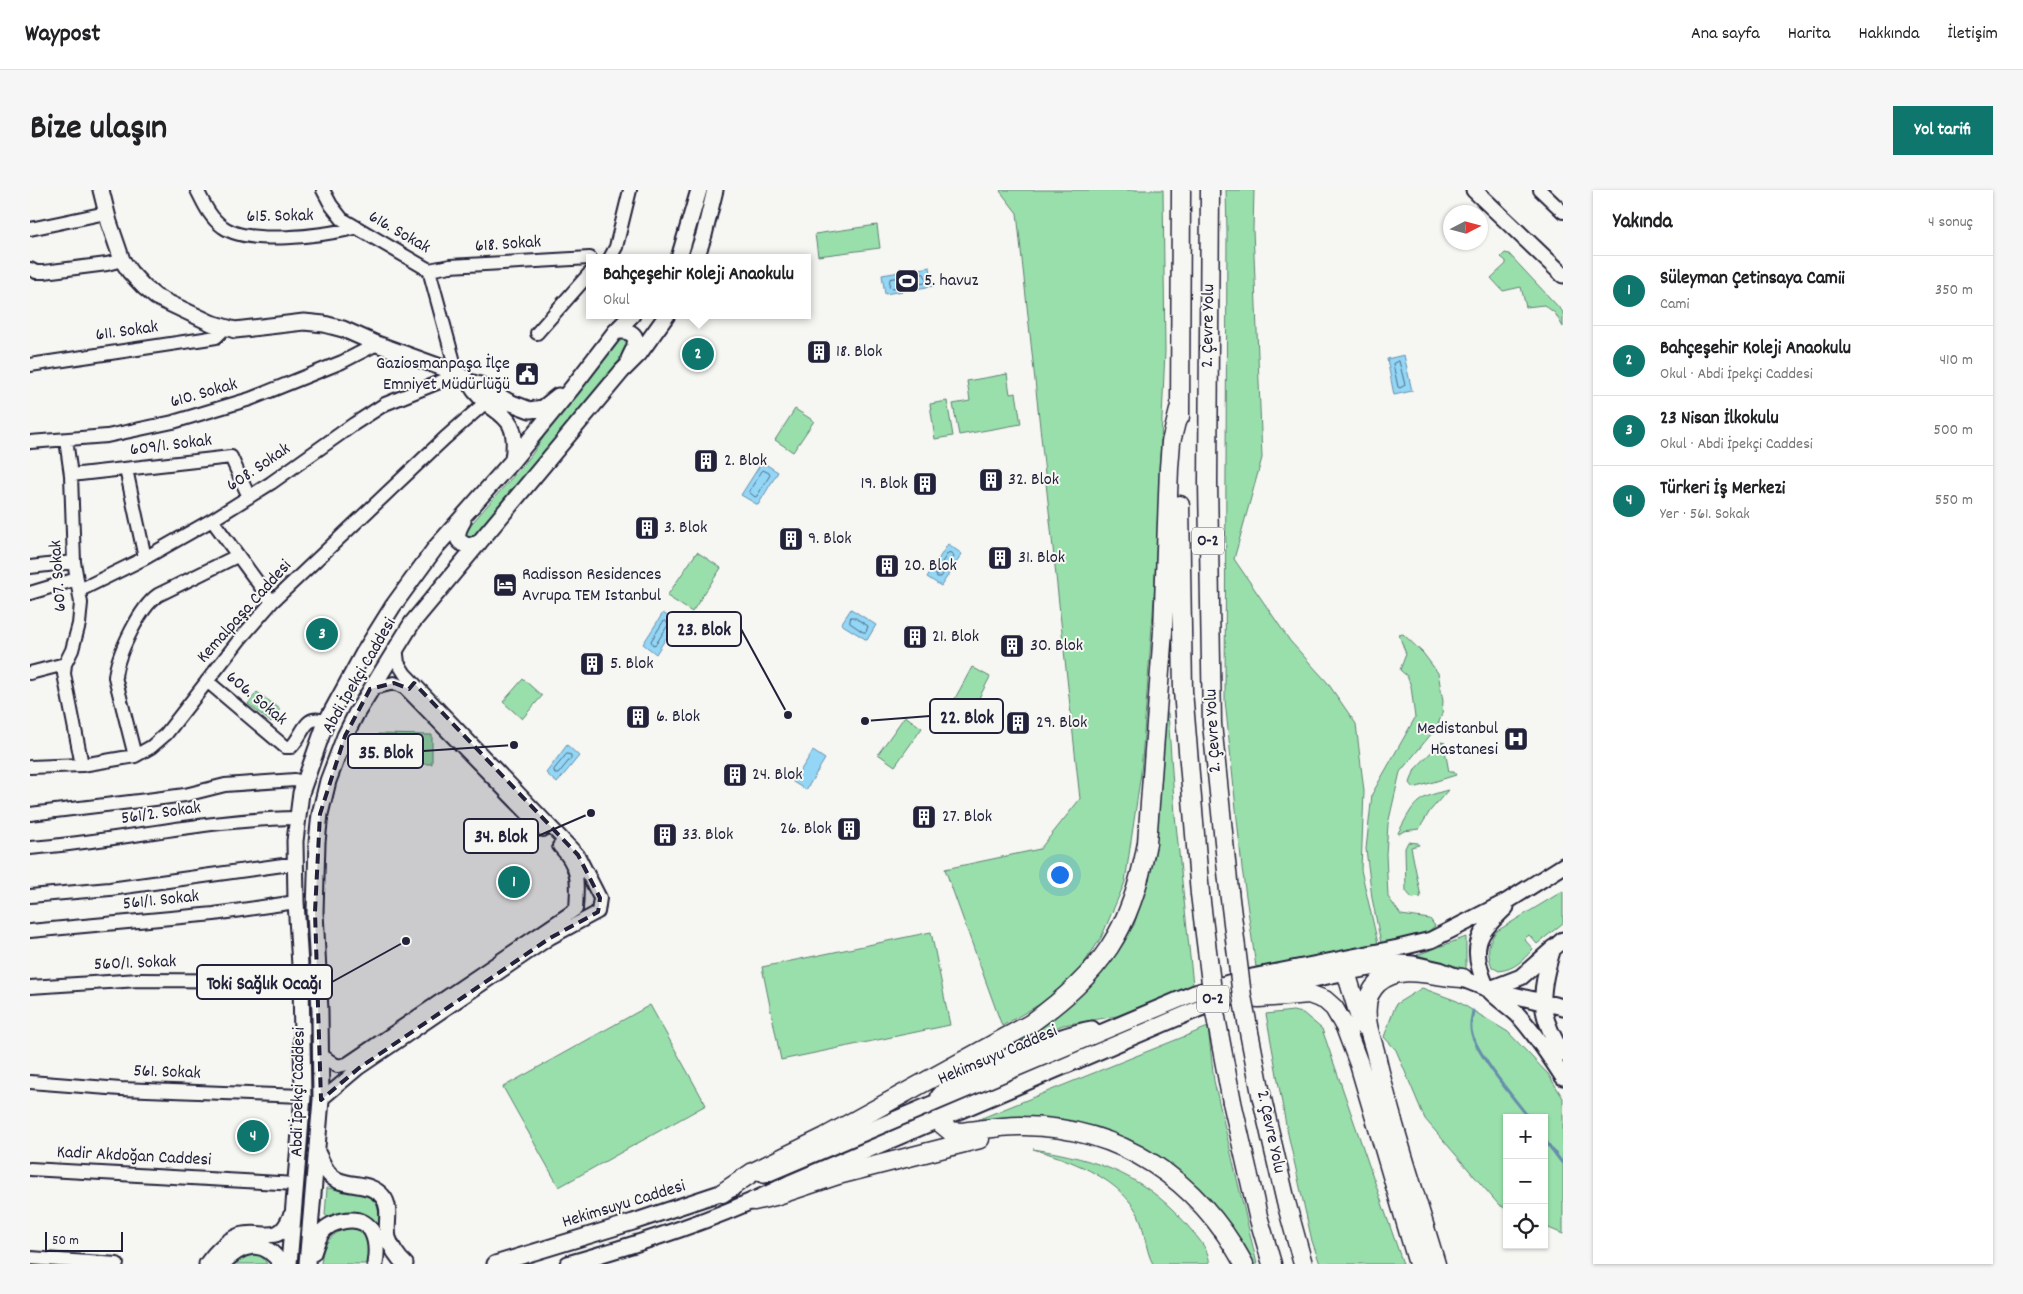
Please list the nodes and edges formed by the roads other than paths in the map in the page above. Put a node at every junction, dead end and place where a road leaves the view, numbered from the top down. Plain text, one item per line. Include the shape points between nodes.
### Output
1 (101, 190) edge
2 (197, 190) edge
3 (323, 190) edge
4 (630, 190) edge
5 (699, 190) edge
6 (715, 190) edge
7 (1181, 190) edge
8 (1210, 190) edge
9 (1474, 190) edge
10 (1540, 190) edge
11 (1563, 212) edge
12 (106, 213) junction
13 (355, 228) junction
14 (30, 229) edge
15 (612, 254) edge
16 (680, 254) edge
17 (697, 254) edge
18 (586, 258) edge
19 (122, 260) junction
20 (30, 269) edge
21 (429, 270) junction
22 (1563, 275) edge
23 (586, 277) edge
24 (628, 319) edge
25 (664, 319) edge
26 (225, 328) junction
27 (615, 332) junction
28 (537, 333) dead end
29 (377, 344) junction
30 (30, 365) edge
31 (622, 371) junction
32 (463, 378) junction
33 (572, 388) junction
34 (486, 402) junction
35 (1180, 406) junction
36 (66, 440) junction
37 (30, 442) edge
38 (512, 460) junction
39 (126, 470) junction
40 (71, 475) junction
41 (249, 497) junction
42 (467, 511) junction
43 (212, 520) junction
44 (479, 542) junction
45 (237, 556) junction
46 (145, 558) junction
47 (74, 562) junction
48 (30, 567) edge
49 (78, 584) junction
50 (30, 592) edge
51 (272, 602) junction
52 (396, 647) junction
53 (65, 664) junction
54 (30, 673) edge
55 (207, 681) junction
56 (411, 686) junction
57 (370, 689) junction
58 (326, 722) junction
59 (135, 756) junction
60 (82, 765) junction
61 (30, 768) edge
62 (304, 783) junction
63 (30, 814) edge
64 (297, 818) junction
65 (30, 848) edge
66 (295, 865) junction
67 (1563, 866) edge
68 (1563, 875) edge
69 (1537, 884) junction
70 (30, 896) edge
71 (1518, 896) junction
72 (600, 898) junction
73 (296, 902) junction
74 (576, 909) junction
75 (30, 931) edge
76 (1558, 944) edge
77 (1342, 966) junction
78 (1463, 978) junction
79 (301, 981) junction
80 (30, 988) edge
81 (1488, 989) junction
82 (1235, 996) junction
83 (1542, 1001) junction
84 (1563, 1007) edge
85 (1121, 1024) junction
86 (320, 1054) junction
87 (1563, 1054) edge
88 (1376, 1062) junction
89 (1563, 1077) edge
90 (964, 1078) junction
91 (30, 1082) edge
92 (956, 1094) junction
93 (303, 1096) junction
94 (321, 1100) junction
95 (935, 1103) junction
96 (969, 1107) junction
97 (938, 1121) junction
98 (1043, 1127) junction
99 (317, 1152) junction
100 (30, 1169) edge
101 (296, 1184) junction
102 (722, 1193) junction
103 (754, 1201) junction
104 (293, 1210) junction
105 (30, 1258) edge
106 (116, 1264) edge
107 (207, 1264) edge
108 (222, 1264) edge
109 (281, 1264) edge
110 (289, 1264) edge
111 (308, 1264) edge
112 (375, 1264) edge
113 (405, 1264) edge
114 (495, 1264) edge
115 (568, 1264) edge
116 (1244, 1264) edge
117 (1272, 1264) edge
118 (1302, 1264) edge
119 (1418, 1264) edge
120 (1436, 1264) edge

1 - 12 main road
2 - 13 street, 615. Sokak via 214,220 239,236 297,236
3 - 13 street, 616. Sokak via 342,219
4 - 15 street
5 - 16 main road
6 - 17 main road
7 - 35 highway, 2. Çevre Yolu / O-2
8 - 118 highway, 2. Çevre Yolu / O-2, bridge via 1208,482 1213,733 1242,996 1262,1099
9 - 22 main road
10 - 11 street
12 - 14 street
12 - 19 main road
13 - 21 street, 616. Sokak
18 - 21 street, 618. Sokak
19 - 20 street via 44,272
19 - 26 main road via 144,288 156,297
21 - 32 street, 616. Sokak
23 - 28 street
24 - 27 main road, Abdi İpekçi Caddesi
25 - 31 main road, Abdi İpekçi Caddesi via 639,354
26 - 29 main road via 234,330 304,322 324,324
26 - 30 street, 611. Sokak via 216,337
27 - 31 main road via 632,334 636,344
27 - 33 main road, Abdi İpekçi Caddesi
29 - 32 main road
29 - 36 street, 610. Sokak via 342,362 226,407 107,436
31 - 44 main road, Abdi İpekçi Caddesi
32 - 33 main road via 530,410 543,408
32 - 34 main road
32 - 41 street, 608. Sokak via 447,380 385,404
33 - 38 main road, Abdi İpekçi Caddesi
34 - 38 main road via 512,425 515,442
34 - 51 street, Kemalpaşa Caddesi
35 - 102 highway via 1169,468 1163,631 1147,843 1135,893 1110,947 1079,985 1030,1024 825,1137 753,1172
35 - 117 highway, 2. Çevre Yolu / O-2, bridge via 1183,691 1200,894 1214,1007 1232,1102
36 - 37 street, 610. Sokak
36 - 40 street, 607. Sokak
38 - 42 main road, Abdi İpekçi Caddesi
39 - 40 street, 609/1. Sokak
39 - 41 street, 609/1. Sokak via 231,457
39 - 46 street
40 - 47 street, 607. Sokak
41 - 43 street, 608. Sokak
42 - 44 main road via 457,538 469,546
42 - 58 main road, Abdi İpekçi Caddesi via 393,606
43 - 45 street
43 - 46 street, 608. Sokak
44 - 52 main road, Abdi İpekçi Caddesi via 427,603
45 - 51 street
45 - 59 street via 158,595 144,609 116,664 115,677
46 - 49 street, 608. Sokak
47 - 48 street
47 - 49 street, 607. Sokak
49 - 50 street, 608. Sokak
49 - 53 street, 607. Sokak via 81,603 79,624
51 - 55 street, Kemalpaşa Caddesi
52 - 56 street via 398,663
52 - 57 main road, Abdi İpekçi Caddesi
53 - 54 street
53 - 60 street, 607. Sokak via 65,680
55 - 58 street, 606. Sokak via 285,747 292,748 311,720 316,718
55 - 59 street, Kemalpaşa Caddesi via 166,734
56 - 57 street via 394,683
56 - 72 street via 578,855
56 - 74 street via 566,853 575,867 578,883
57 - 86 main road, Abdi İpekçi Caddesi via 345,736 320,814 315,912
58 - 62 main road, Abdi İpekçi Caddesi
59 - 60 street, Kemalpaşa Caddesi
60 - 61 street, Kemalpaşa Caddesi
62 - 63 street via 295,780 225,785 185,795
62 - 64 main road, Abdi İpekçi Caddesi
64 - 65 street, 561/2. Sokak via 219,824
64 - 66 main road, Abdi İpekçi Caddesi
66 - 70 street, 561/1. Sokak
66 - 73 main road, Abdi İpekçi Caddesi
67 - 69 main road
68 - 69 main road
69 - 71 main road
71 - 77 main road, Hekimsuyu Caddesi via 1431,940
71 - 81 main road via 1483,931 1479,940 1477,958
72 - 74 street
72 - 94 street via 598,912 550,938 423,1024 359,1068
73 - 75 street, 561/1. Sokak via 214,914
73 - 79 main road, Abdi İpekçi Caddesi
74 - 86 street via 347,1064 337,1066
76 - 81 main road via 1521,977
76 - 83 main road via 1546,972
77 - 78 main road, Hekimsuyu Caddesi via 1413,964
77 - 82 main road, Hekimsuyu Caddesi
77 - 85 main road, Hekimsuyu Caddesi via 1266,974 1214,987
77 - 88 highway
78 - 81 main road, Hekimsuyu Caddesi
78 - 88 highway via 1406,972 1379,983 1367,1006
79 - 80 street, 560/1. Sokak via 139,980
79 - 93 main road, Abdi İpekçi Caddesi
81 - 83 main road
81 - 89 main road via 1516,1013
82 - 96 main road, Hekimsuyu Caddesi
82 - 119 highway via 1259,998 1309,994 1325,1000 1334,1008 1359,1064
83 - 84 main road
83 - 87 main road via 1548,1029
85 - 90 main road via 1064,1035
85 - 92 main road, Hekimsuyu Caddesi
86 - 94 main road, Abdi İpekçi Caddesi
88 - 120 highway
90 - 92 main road via 956,1088
90 - 95 main road via 948,1087
91 - 93 street, 561. Sokak
92 - 95 main road, Hekimsuyu Caddesi
92 - 96 main road via 959,1101
93 - 101 main road, Abdi İpekçi Caddesi
94 - 99 main road, Abdi İpekçi Caddesi
95 - 97 main road
95 - 102 main road, Hekimsuyu Caddesi
96 - 97 main road, Hekimsuyu Caddesi
97 - 98 highway via 950,1131 960,1132
97 - 103 main road, Hekimsuyu Caddesi
98 - 103 highway via 864,1168
98 - 116 highway via 1072,1130 1107,1140 1149,1160 1201,1203
99 - 111 main road, Abdi İpekçi Caddesi
99 - 113 main road via 334,1178 370,1188 384,1198 388,1239
100 - 101 street, Kadir Akdoğan Caddesi
101 - 104 main road, Abdi İpekçi Caddesi
102 - 114 main road, Hekimsuyu Caddesi
103 - 115 main road, Hekimsuyu Caddesi via 676,1231
104 - 107 main road via 287,1225 276,1235 240,1236 221,1248
104 - 110 main road, Abdi İpekçi Caddesi
105 - 106 street
108 - 109 main road via 239,1249 248,1246 269,1250
111 - 112 main road via 322,1232 340,1221 352,1220 362,1222 375,1236

